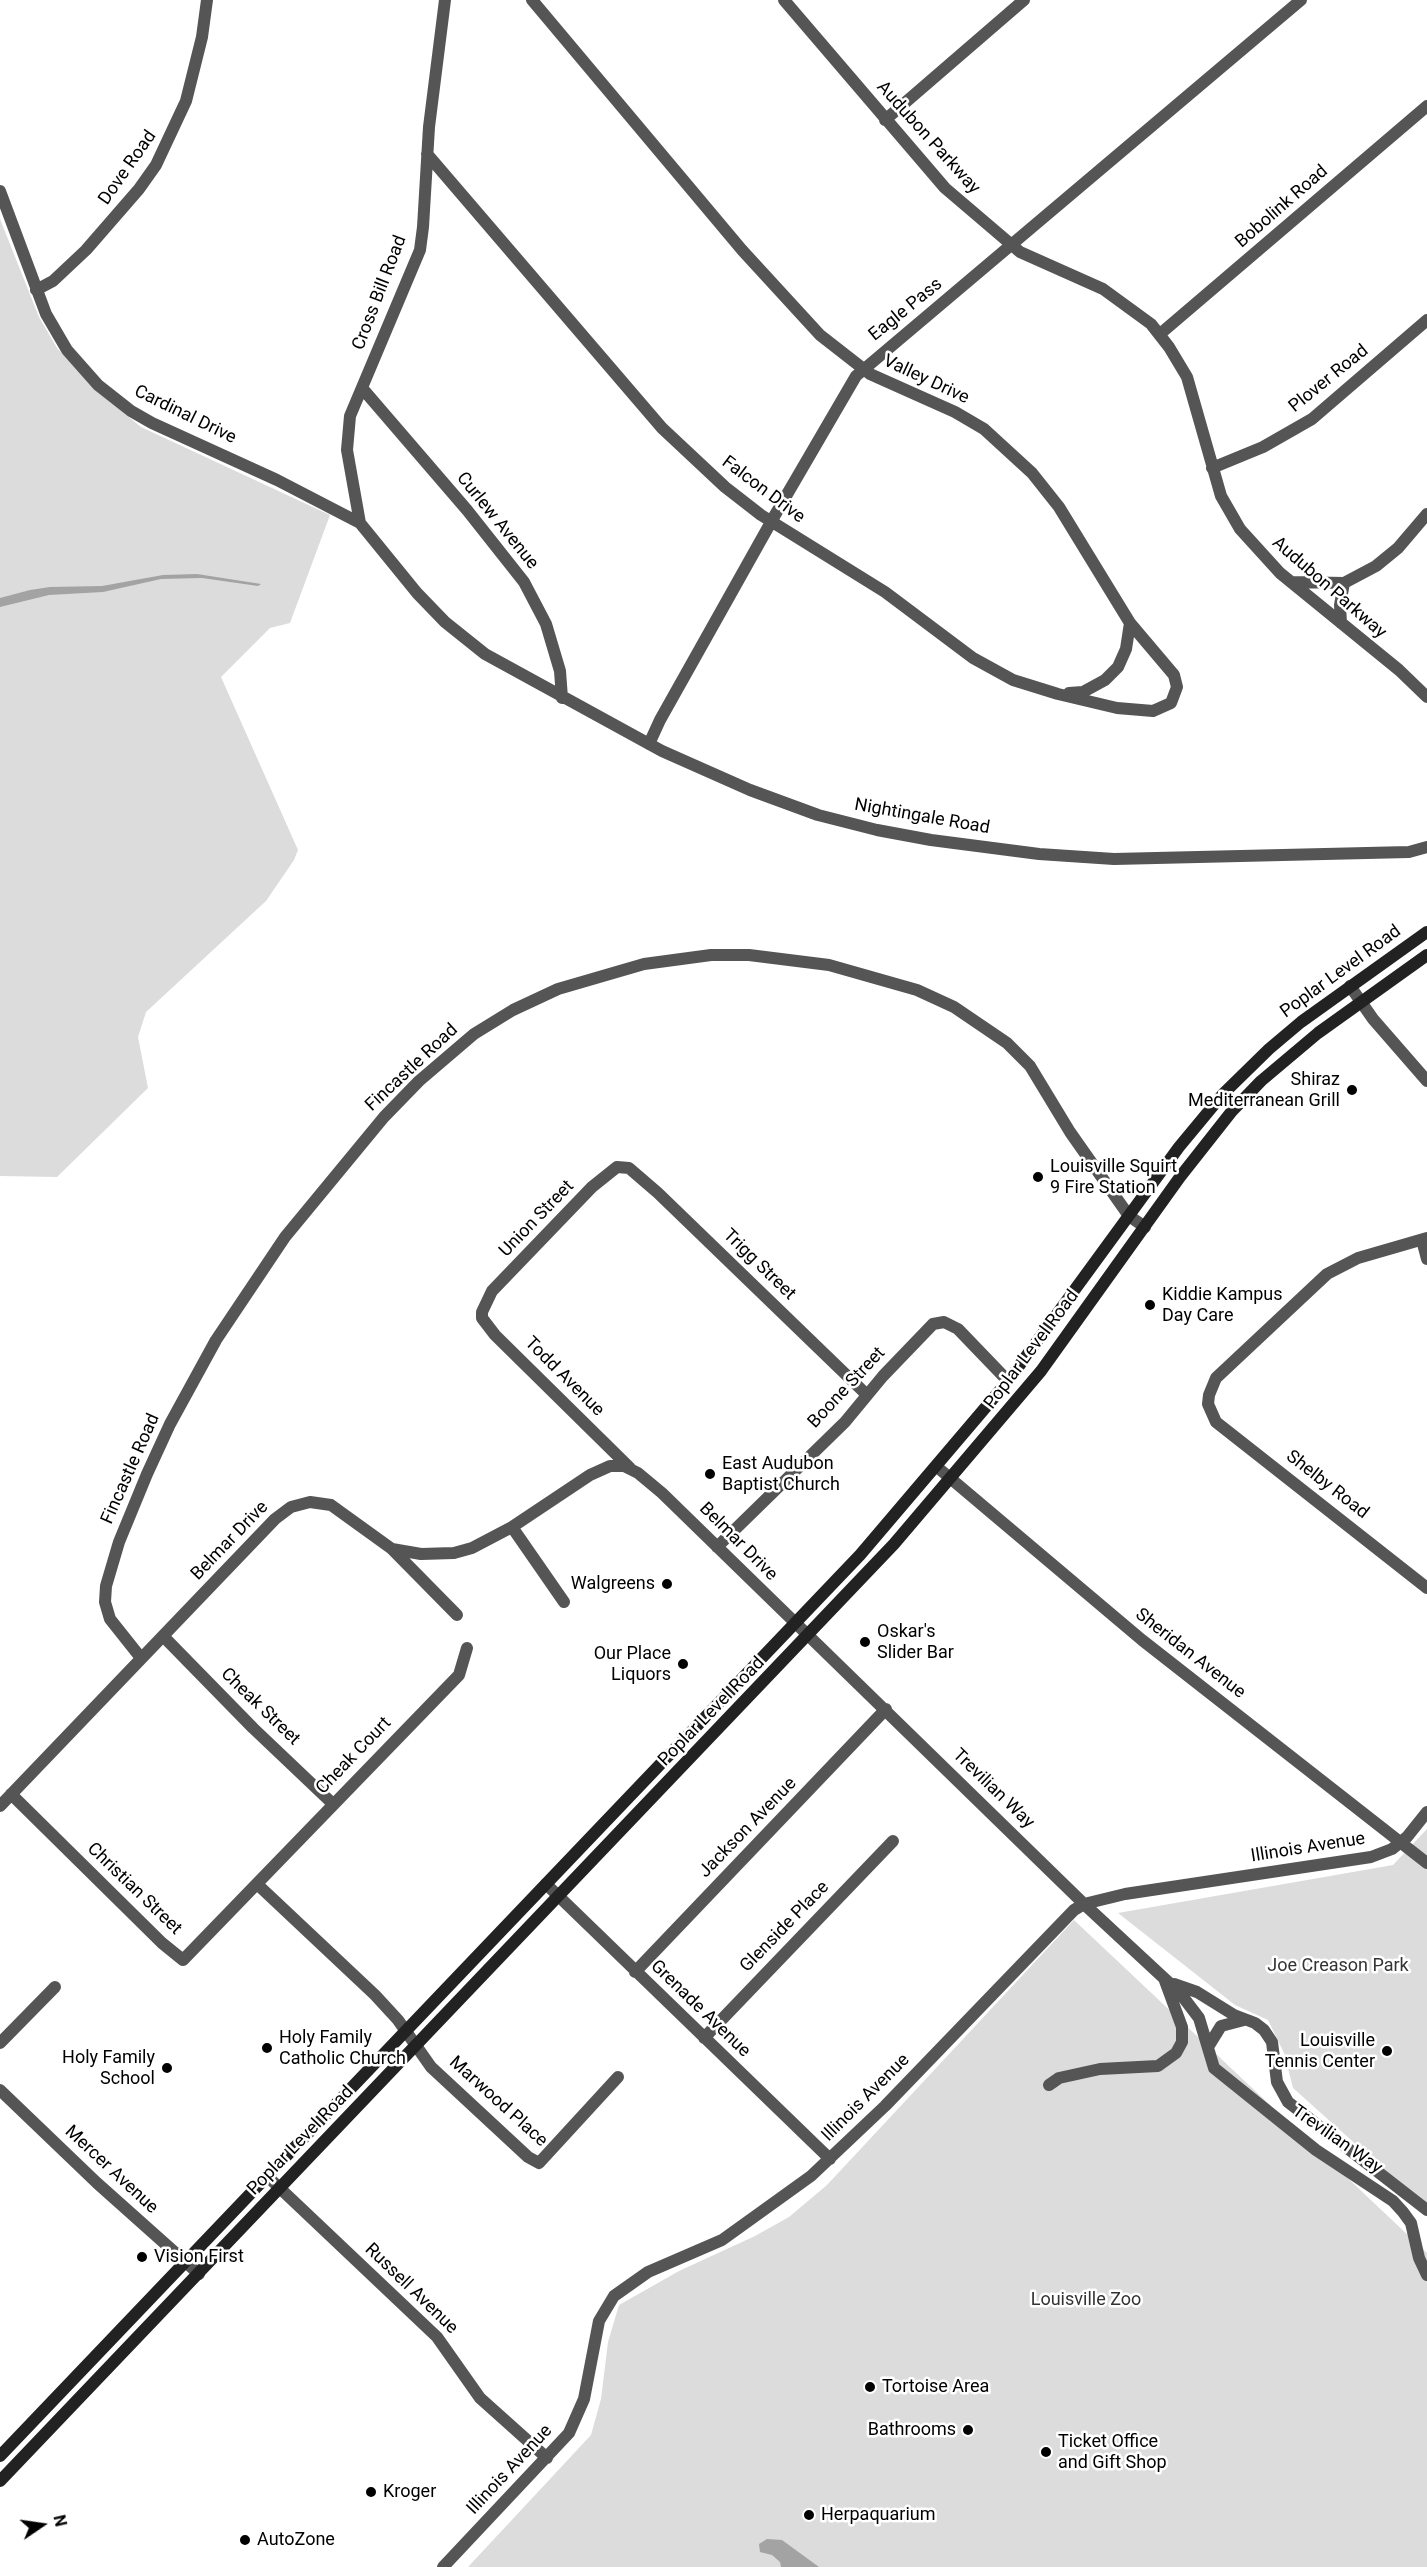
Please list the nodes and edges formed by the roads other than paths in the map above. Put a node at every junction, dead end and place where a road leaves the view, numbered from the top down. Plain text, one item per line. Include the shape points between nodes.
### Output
1 (207, 0) edge
2 (445, 0) edge
3 (532, 0) edge
4 (784, 0) edge
5 (1024, 0) edge
6 (1301, 0) edge
7 (1427, 106) edge
8 (885, 120) junction
9 (427, 154) junction
10 (0, 191) edge
11 (1011, 245) junction
12 (36, 290) junction
13 (1427, 320) edge
14 (1160, 334) junction
15 (864, 369) junction
16 (362, 388) junction
17 (1212, 468) junction
18 (1427, 514) edge
19 (360, 522) junction
20 (772, 522) junction
21 (1291, 582) junction
22 (1344, 583) junction
23 (1130, 623) junction
24 (1341, 623) junction
25 (1058, 694) junction
26 (1427, 697) edge
27 (562, 698) junction
28 (1171, 702) joint
29 (649, 744) junction
30 (1427, 847) edge
31 (1427, 932) edge
32 (1427, 955) edge
33 (1350, 987) junction
34 (1361, 1002) junction
35 (1427, 1081) edge
36 (623, 1167) joint
37 (1129, 1216) junction
38 (1145, 1227) junction
39 (1425, 1239) edge
40 (1427, 1259) edge
41 (483, 1305) joint
42 (1008, 1381) junction
43 (866, 1394) junction
44 (937, 1467) junction
45 (631, 1469) junction
46 (951, 1479) junction
47 (512, 1527) junction
48 (717, 1546) junction
49 (392, 1549) junction
50 (1427, 1588) edge
51 (564, 1602) dead end
52 (457, 1615) dead end
53 (796, 1623) junction
54 (163, 1636) junction
55 (808, 1636) junction
56 (467, 1648) dead end
57 (141, 1658) junction
58 (886, 1709) junction
59 (11, 1794) junction
60 (333, 1804) junction
61 (0, 1806) edge
62 (1427, 1812) edge
63 (893, 1841) dead end
64 (1401, 1842) junction
65 (1427, 1863) edge
66 (257, 1884) junction
67 (546, 1884) junction
68 (559, 1898) junction
69 (1084, 1904) junction
70 (635, 1972) junction
71 (1165, 1980) junction
72 (55, 1987) dead end
73 (1244, 2019) junction
74 (405, 2032) junction
75 (704, 2038) junction
76 (0, 2043) edge
77 (416, 2047) junction
78 (1208, 2047) junction
79 (618, 2077) dead end
80 (1049, 2085) dead end
81 (0, 2090) edge
82 (830, 2159) junction
83 (267, 2176) junction
84 (280, 2189) junction
85 (1427, 2210) edge
86 (185, 2262) junction
87 (199, 2274) junction
88 (1427, 2275) edge
89 (13, 2443) junction
90 (27, 2454) junction
91 (0, 2456) edge
92 (547, 2458) junction
93 (0, 2481) edge
94 (443, 2567) edge

1 - 12 street, Dove Road via 186,101 156,165 86,250
2 - 9 street, Cross Bill Road
3 - 15 street, Valley Drive via 790,304 820,335
4 - 8 street, Audubon Parkway
5 - 8 street
6 - 11 street, Eagle Pass
7 - 14 street, Bobolink Road
8 - 11 street, Audubon Parkway via 945,189
9 - 16 street, Cross Bill Road via 420,250
9 - 20 street, Falcon Drive via 662,428 726,487
10 - 12 street, Cardinal Drive
11 - 14 street, Audubon Parkway via 1039,262 1103,289
11 - 15 street, Eagle Pass
12 - 19 street, Cardinal Drive via 67,350 116,400 152,423
13 - 17 street, Plover Road via 1312,419 1263,447
14 - 17 street, Audubon Parkway via 1190,385
15 - 20 street, Eagle Pass via 850,383
15 - 23 street, Valley Drive via 970,420 1008,448 1050,494
16 - 19 street, Cross Bill Road via 347,434
16 - 27 street, Curlew Avenue via 524,582 546,624 560,670
17 - 21 street, Audubon Parkway via 1221,496 1240,529
18 - 22 street via 1398,548 1376,566
19 - 27 street, Nightingale Road via 445,622 486,654
20 - 25 street, Falcon Drive via 877,587 973,658 1013,680
20 - 29 street, Eagle Pass
21 - 22 street
21 - 24 street, Audubon Parkway
22 - 24 street
23 - 25 street via 1126,649 1118,667 1105,680 1083,692
23 - 28 street, Valley Drive via 1174,675 1177,687
24 - 26 street, Audubon Parkway
25 - 28 street, Falcon Drive via 1146,711 1162,709
27 - 29 street, Nightingale Road
29 - 30 street, Nightingale Road via 818,815 942,842 1114,859 1409,852
31 - 33 main road, Poplar Level Road
32 - 34 main road, Poplar Level Road
33 - 34 street
33 - 37 main road, Poplar Level Road via 1302,1022 1237,1079 1186,1138
34 - 35 street
34 - 38 main road, Poplar Level Road via 1311,1038 1254,1089 1210,1138
36 - 41 street, Union Street via 611,1170 592,1187
36 - 43 street, Trigg Street via 637,1173
37 - 38 street, Fincastle Road
37 - 42 main road, Poplar Level Road
37 - 57 street, Fincastle Road via 1029,1066 984,1025 917,990 829,965 749,955 711,955 644,964 558,989 474,1034 398,1102 285,1237 216,1340 147,1474 106,1586 110,1619
38 - 46 main road, Poplar Level Road via 1041,1371
39 - 40 street
39 - 50 street, Shelby Road via 1358,1258 1327,1274 1216,1378 1209,1407 1216,1422
41 - 45 street, Todd Avenue via 482,1318 495,1335
42 - 43 street, Boone Street via 958,1329 938,1322
42 - 44 main road, Poplar Level Road
43 - 48 street, Boone Street via 845,1422
44 - 46 street, Sheridan Avenue
44 - 53 main road, Poplar Level Road
45 - 47 street, Belmar Drive via 617,1465 600,1470
45 - 48 street, Belmar Drive
46 - 55 main road, Poplar Level Road
46 - 64 street, Sheridan Avenue via 1142,1640
47 - 49 street, Belmar Drive via 454,1553 421,1554
47 - 51 street
48 - 53 street, Belmar Drive
49 - 52 street
49 - 54 street, Belmar Drive via 331,1505 296,1505 275,1519
53 - 55 street, Trevilian Way
53 - 67 main road, Poplar Level Road
54 - 57 street, Belmar Drive
54 - 60 street, Cheak Street
55 - 58 street, Trevilian Way
55 - 68 main road, Poplar Level Road
56 - 60 street, Cheak Court via 459,1675
57 - 59 street, Belmar Drive
58 - 69 street, Trevilian Way
58 - 70 street, Jackson Avenue
59 - 61 street, Belmar Drive
59 - 66 street, Christian Street via 183,1960
60 - 66 street, Cheak Court
62 - 64 street, Illinois Avenue
63 - 75 street, Glenside Place
64 - 65 street, Sheridan Avenue
64 - 69 street, Illinois Avenue via 1381,1854 1355,1861 1125,1894
66 - 74 street via 375,1995
67 - 68 street, Grenade Avenue
67 - 74 main road, Poplar Level Road
68 - 70 street, Grenade Avenue
68 - 77 main road, Poplar Level Road
69 - 71 street, Trevilian Way
69 - 82 street, Illinois Avenue via 1063,1919
70 - 75 street, Grenade Avenue
71 - 73 street, Trevilian Way via 1197,1992
71 - 78 street, Trevilian Way via 1191,2005
71 - 80 street via 1182,2027 1182,2042 1176,2053 1158,2066 1100,2069 1059,2078
72 - 76 street
73 - 78 street via 1221,2026
73 - 85 street, Trevilian Way via 1256,2023 1272,2042 1277,2082 1288,2102
74 - 77 street, Marwood Place
74 - 83 main road, Poplar Level Road
75 - 82 street, Grenade Avenue
77 - 79 street, Marwood Place via 431,2067 539,2163
77 - 84 main road, Poplar Level Road
78 - 88 street, Trevilian Way via 1214,2068 1223,2076 1403,2212 1411,2223
81 - 86 street, Mercer Avenue
82 - 92 street, Illinois Avenue via 741,2228 648,2272 614,2296 599,2321 581,2410 569,2433
83 - 84 street, Russell Avenue
83 - 86 main road, Poplar Level Road
84 - 87 main road, Poplar Level Road
84 - 92 street, Russell Avenue via 437,2337 480,2398
86 - 87 street, Mercer Avenue
86 - 89 main road, Poplar Level Road
87 - 90 main road, Poplar Level Road
89 - 90 main road
89 - 91 main road, Poplar Level Road
90 - 93 main road, Poplar Level Road
92 - 94 street, Illinois Avenue

